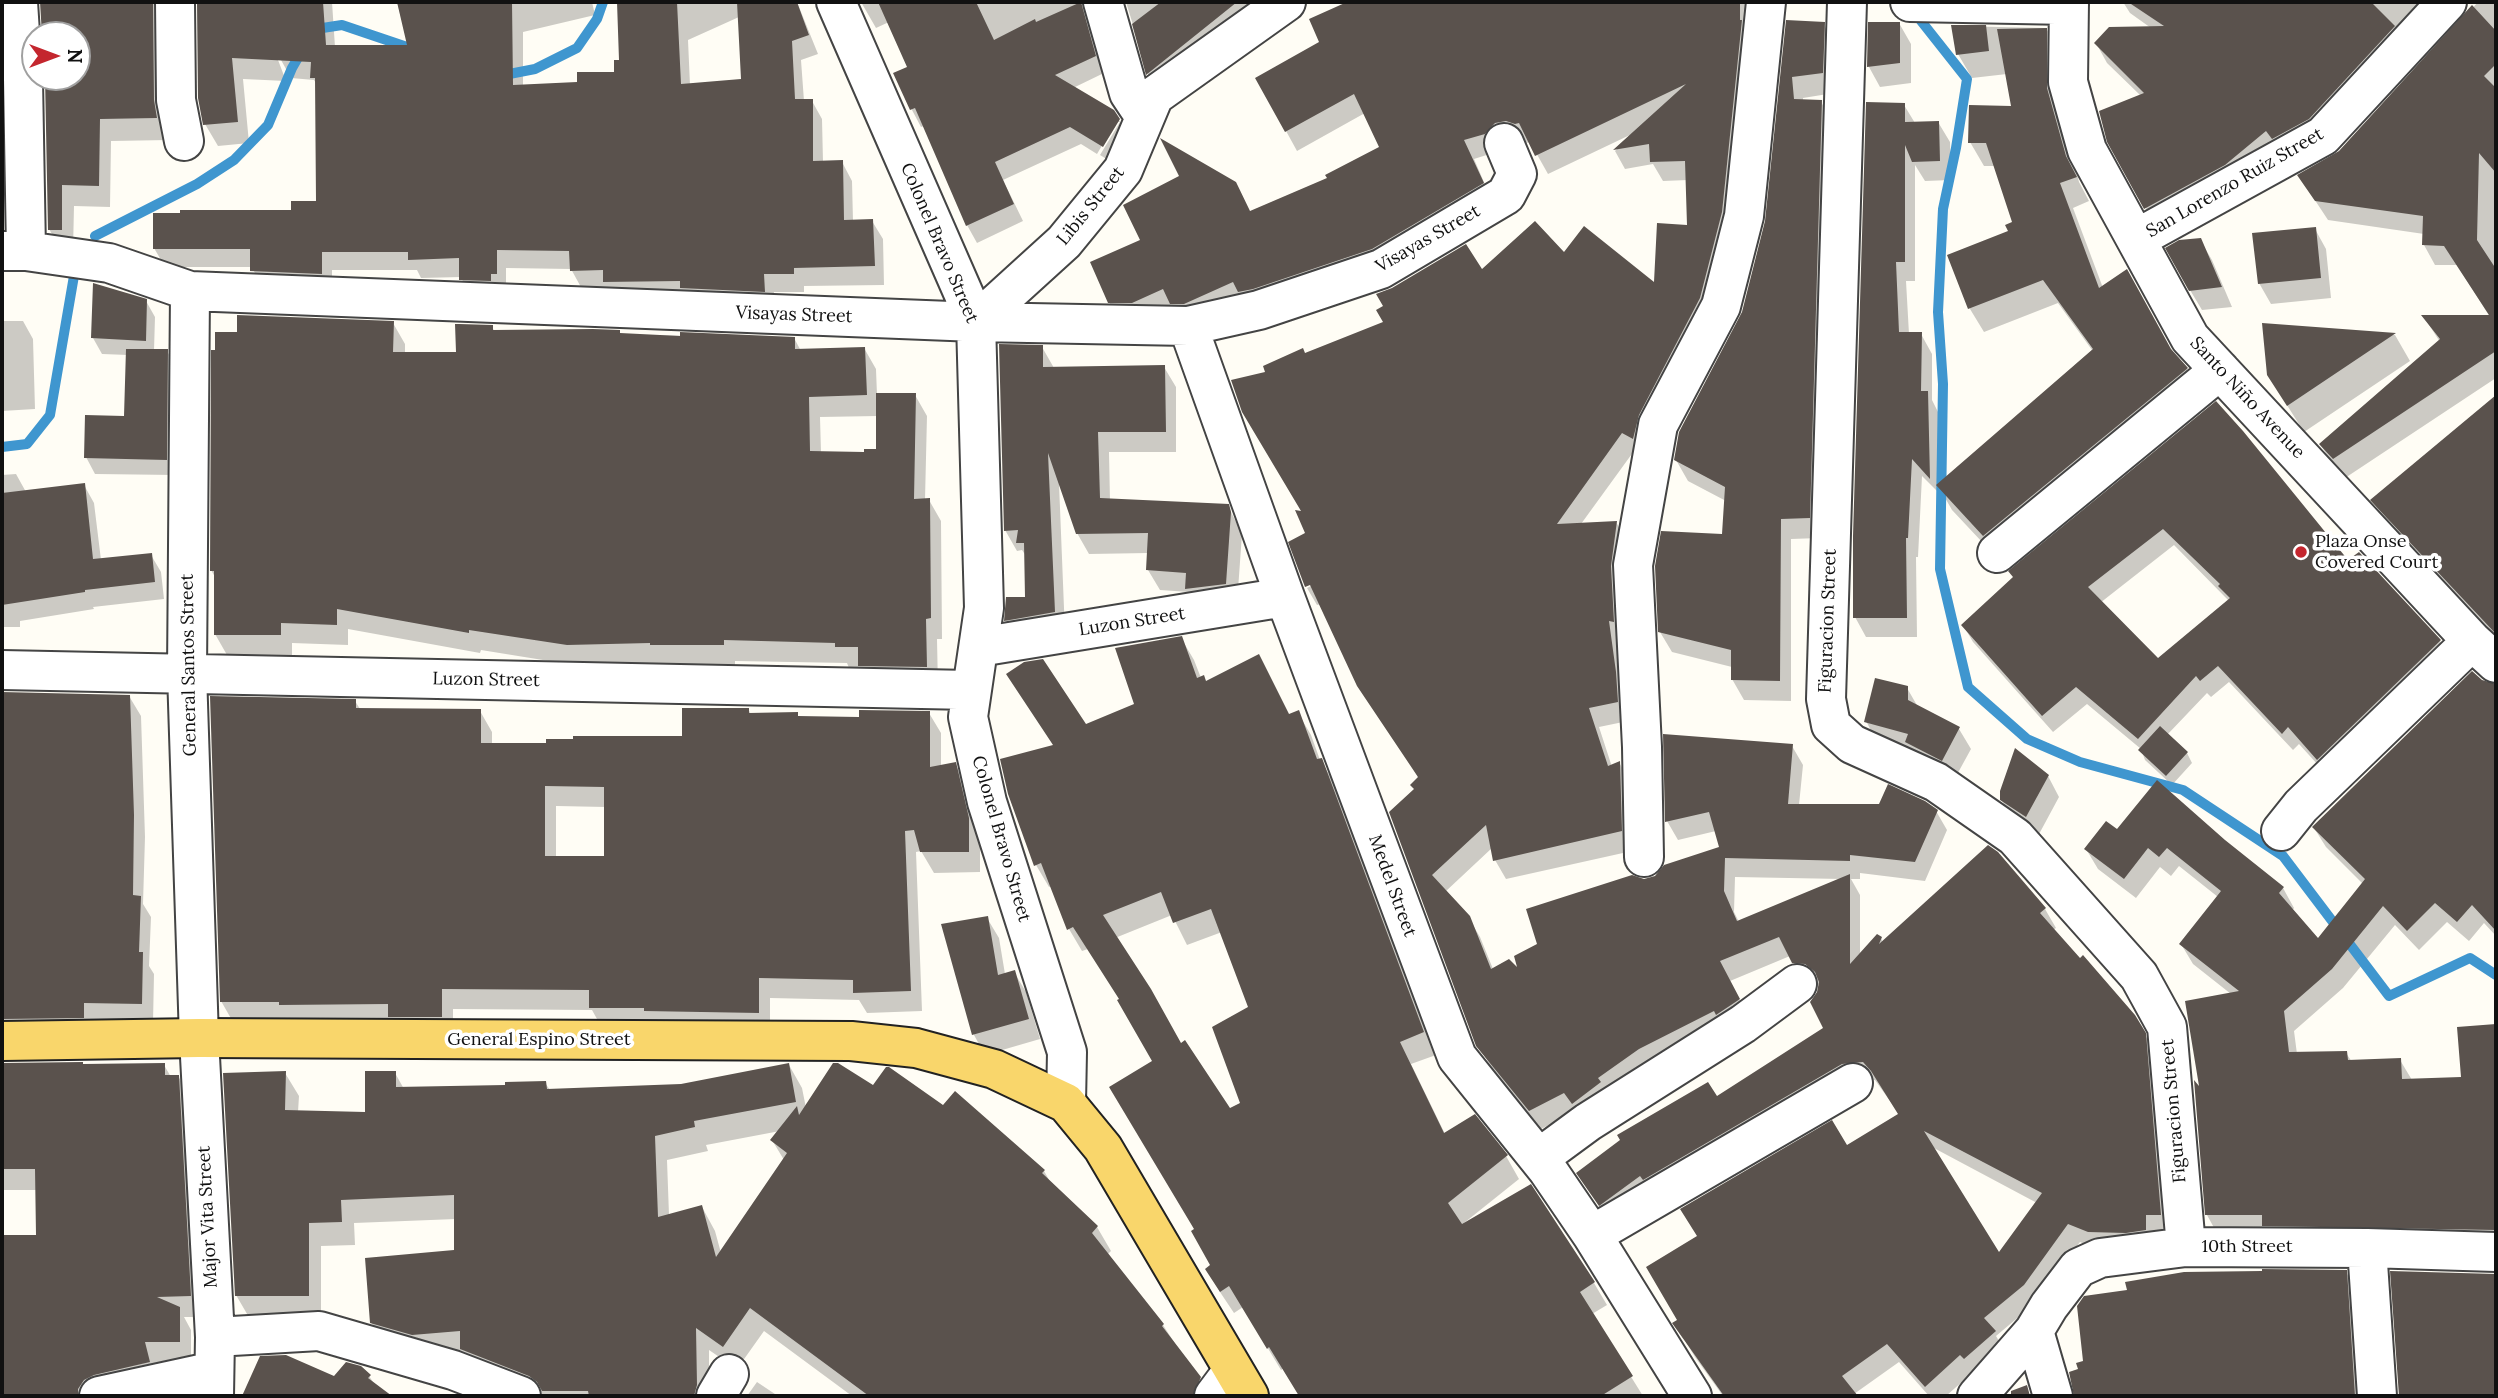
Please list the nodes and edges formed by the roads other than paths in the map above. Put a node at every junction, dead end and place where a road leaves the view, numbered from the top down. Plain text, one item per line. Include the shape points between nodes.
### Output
1 (18, 2) edge
2 (175, 2) edge
3 (836, 2) edge
4 (1102, 2) edge
5 (1286, 2) edge
6 (1766, 2) edge
7 (1847, 2) edge
8 (1910, 2) edge
9 (1925, 2) edge
10 (2447, 2) edge
11 (2069, 4) edge
12 (1145, 117) junction
13 (184, 141) dead end
14 (1504, 143) dead end
15 (2136, 239) junction
16 (14, 251) edge
17 (190, 291) junction
18 (975, 322) junction
19 (1188, 326) junction
20 (2221, 370) junction
21 (1997, 553) dead end
22 (1285, 597) junction
23 (979, 647) junction
24 (2484, 652) edge
25 (2, 670) edge
26 (187, 673) junction
27 (970, 690) junction
28 (2281, 831) dead end
29 (1644, 857) dead end
30 (1797, 984) dead end
31 (199, 1038) junction
32 (2, 1041) edge
33 (1853, 1083) dead end
34 (1066, 1103) junction
35 (1539, 1158) junction
36 (1592, 1235) junction
37 (2186, 1247) junction
38 (2367, 1248) junction
39 (2496, 1252) edge
40 (2034, 1331) junction
41 (214, 1368) edge
42 (1232, 1388) edge
43 (99, 1396) edge
44 (521, 1396) edge
45 (1692, 1396) edge
46 (1977, 1396) edge
47 (2053, 1396) edge
48 (2377, 1396) edge

1 - 16 street via 23,79
2 - 13 street via 176,100
3 - 18 street, Colonel Bravo Street
4 - 12 street via 1129,93
5 - 12 street, Libis Street via 1154,96
6 - 29 street via 1744,215 1721,306 1658,425 1633,565
7 - 37 street, Figuracion Street via 1826,698 1831,725 1852,744 1936,782 2015,837 2139,976 2166,1027
8 - 9 street
9 - 11 street
10 - 15 street, San Lorenzo Ruiz Street via 2323,136
11 - 15 street, Santo Niño Avenue via 2068,82 2087,150
12 - 18 street, Libis Street via 1115,181 1064,242
14 - 19 street, Visayas Street via 1517,174 1506,195 1381,269 1258,310
15 - 20 street, Santo Niño Avenue via 2190,338
16 - 17 street, Visayas Street via 109,263
17 - 18 street, Visayas Street
17 - 26 street, General Santos Street
18 - 19 street, Visayas Street
18 - 23 street, Colonel Bravo Street via 984,608
19 - 22 street, Medel Street
20 - 21 street
20 - 24 street, Santo Niño Avenue
22 - 23 street, Luzon Street
22 - 35 street, Medel Street via 1457,1057
23 - 27 street, Colonel Bravo Street
24 - 28 street via 2301,806
25 - 26 street, Luzon Street
26 - 27 street, Luzon Street
26 - 31 street, General Santos Street
27 - 34 street, Colonel Bravo Street via 968,717 986,802 1067,1052
30 - 35 street
31 - 32 main road, General Espino Street
31 - 34 main road, General Espino Street via 851,1041 916,1048 993,1069
31 - 41 street, Major Vita Street
33 - 36 street
34 - 42 main road via 1102,1148
35 - 36 street, Medel Street
36 - 45 street, Medel Street
37 - 38 street, 10th Street
37 - 40 street, 10th Street via 2101,1258 2078,1269
38 - 39 street, 10th Street
38 - 48 street
40 - 46 street, 10th Street
40 - 47 street
41 - 43 street
41 - 44 street via 319,1331 453,1370

